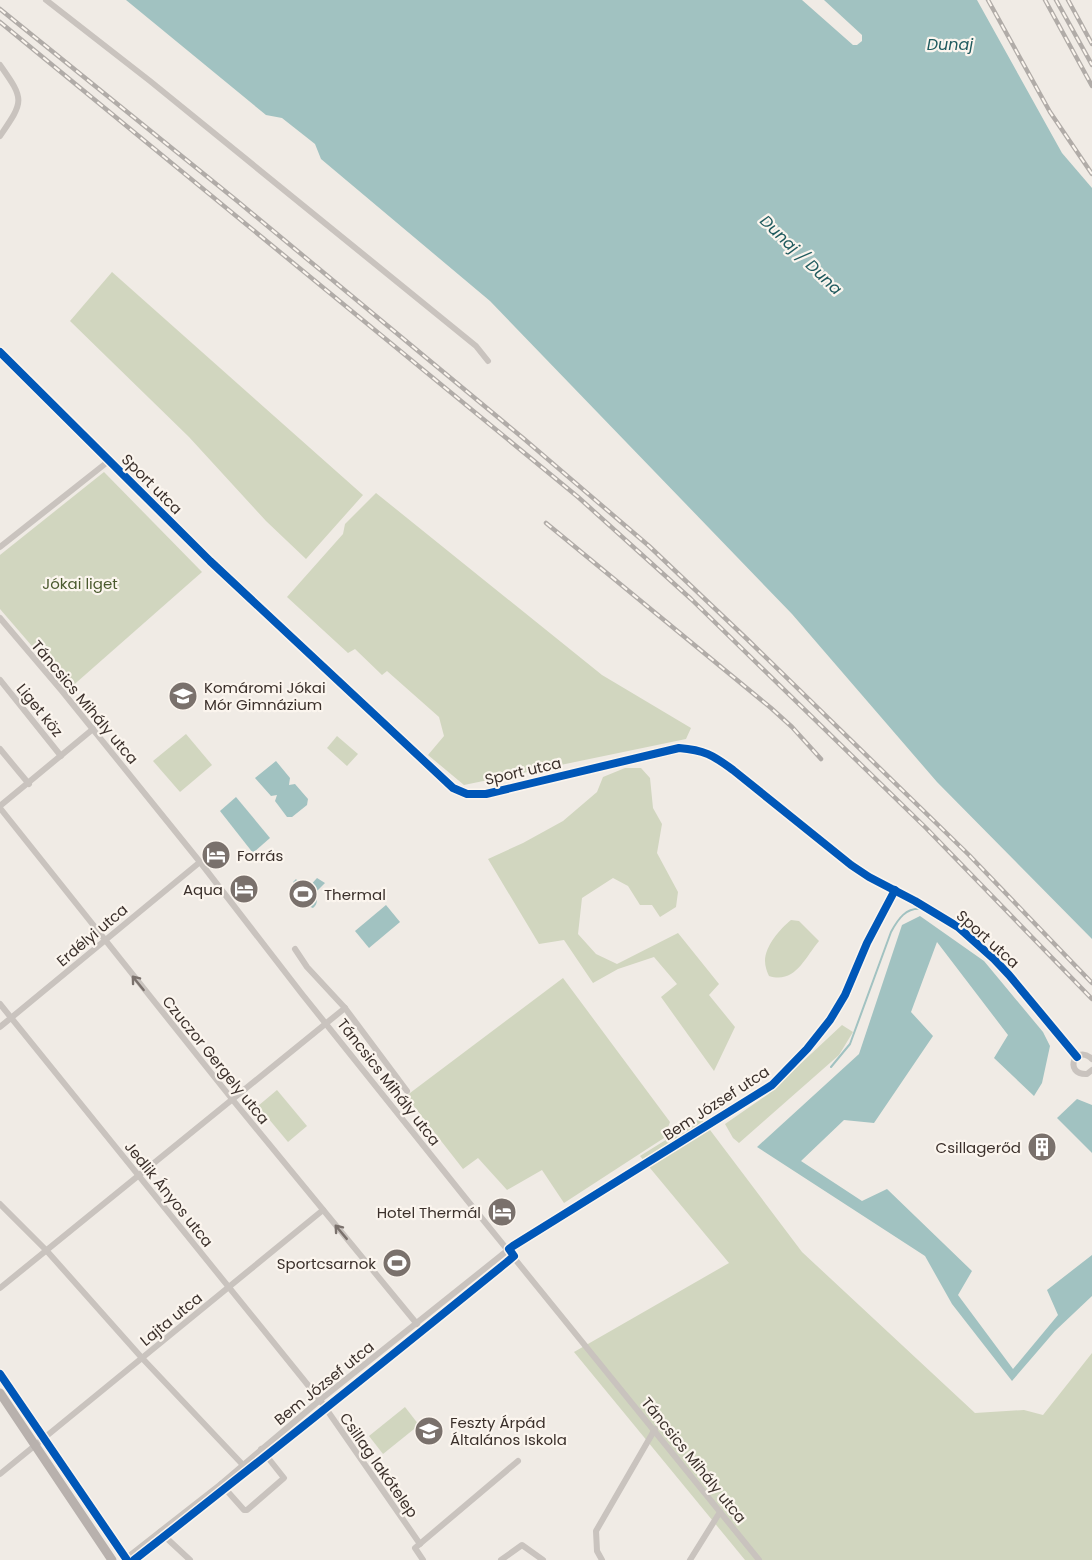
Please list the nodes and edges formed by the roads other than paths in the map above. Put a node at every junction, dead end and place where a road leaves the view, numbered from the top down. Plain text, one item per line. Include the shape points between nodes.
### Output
1 (46, 0) edge
2 (0, 65) edge
3 (0, 136) edge
4 (0, 352) edge
5 (488, 361) dead end
6 (110, 460) junction
7 (0, 547) edge
8 (0, 618) edge
9 (0, 681) edge
10 (93, 729) junction
11 (0, 749) edge
12 (61, 756) junction
13 (29, 784) junction
14 (0, 807) edge
15 (200, 862) junction
16 (895, 890) junction
17 (104, 940) junction
18 (295, 949) dead end
19 (0, 1004) edge
20 (345, 1008) junction
21 (11, 1018) junction
22 (326, 1023) junction
23 (0, 1027) edge
24 (1077, 1057) junction
25 (1092, 1059) edge
26 (1092, 1070) edge
27 (407, 1091) dead end
28 (232, 1099) junction
29 (139, 1175) junction
30 (0, 1204) edge
31 (323, 1210) junction
32 (508, 1249) junction
33 (46, 1250) junction
34 (229, 1287) junction
35 (0, 1288) edge
36 (417, 1324) junction
37 (142, 1358) junction
38 (0, 1392) edge
39 (321, 1400) junction
40 (655, 1429) junction
41 (34, 1446) junction
42 (261, 1449) junction
43 (518, 1461) dead end
44 (243, 1465) junction
45 (0, 1474) edge
46 (220, 1484) junction
47 (720, 1512) junction
48 (160, 1532) junction
49 (420, 1544) junction
50 (112, 1560) edge
51 (124, 1560) edge
52 (190, 1560) edge
53 (423, 1560) edge
54 (501, 1560) edge
55 (543, 1560) edge
56 (602, 1560) edge
57 (690, 1560) edge
58 (759, 1560) edge

1 - 5 street via 476,346
2 - 3 street via 20,100
4 - 6 street, Sport utca
6 - 7 street
6 - 16 street, Sport utca via 210,561 460,792 486,794 679,748 701,750 733,770 851,865
8 - 10 street, Táncsics Mihály utca
9 - 12 street, Liget köz
10 - 12 street
10 - 15 street, Táncsics Mihály utca
11 - 13 street
12 - 13 street
13 - 14 street
14 - 17 street, Czuczor Gergely utca
15 - 17 street, Erdélyi utca
15 - 22 street, Táncsics Mihály utca
16 - 24 street, Sport utca via 958,927 994,959
16 - 32 street, Bem József utca via 837,1010 782,1076 752,1099
17 - 21 street, Erdélyi utca
28 -> 17 street, Czuczor Gergely utca
18 - 20 street
19 - 21 street, Jedlik Ányos utca
20 - 22 street
20 - 27 street
21 - 23 street, Erdélyi utca
21 - 29 street, Jedlik Ányos utca
22 - 28 street
22 - 32 street, Táncsics Mihály utca
24 - 25 street via 1084,1054
24 - 26 street, Sport utca via 1073,1064 1077,1072 1083,1075
28 - 29 street
28 - 31 street, Czuczor Gergely utca
29 - 33 street
29 - 34 street, Jedlik Ányos utca
30 - 33 street
31 - 34 street, Lajta utca
36 -> 31 street, Czuczor Gergely utca
32 - 36 street, Bem József utca
32 - 40 street, Táncsics Mihály utca
33 - 35 street
33 - 37 street
34 - 37 street, Lajta utca
34 - 39 street, Jedlik Ányos utca
36 - 39 street, Bem József utca
37 - 41 street, Lajta utca
37 - 44 street
38 - 41 main road
39 - 42 street, Bem József utca
39 - 49 street, Csillag lakótelep
40 - 47 street, Táncsics Mihály utca
40 - 56 street via 596,1531 597,1551
41 - 45 street, Lajta utca
41 - 50 main road
42 - 44 street, Bem József utca
42 - 46 street via 285,1478 244,1510
43 - 49 street
44 - 46 street, Bem József utca
46 - 48 street, Bem József utca
47 - 57 street
47 - 58 street, Táncsics Mihály utca
48 - 51 street, Bem József utca
48 - 52 street
49 - 53 street, Csillag lakótelep via 415,1548
54 - 55 street via 522,1545

